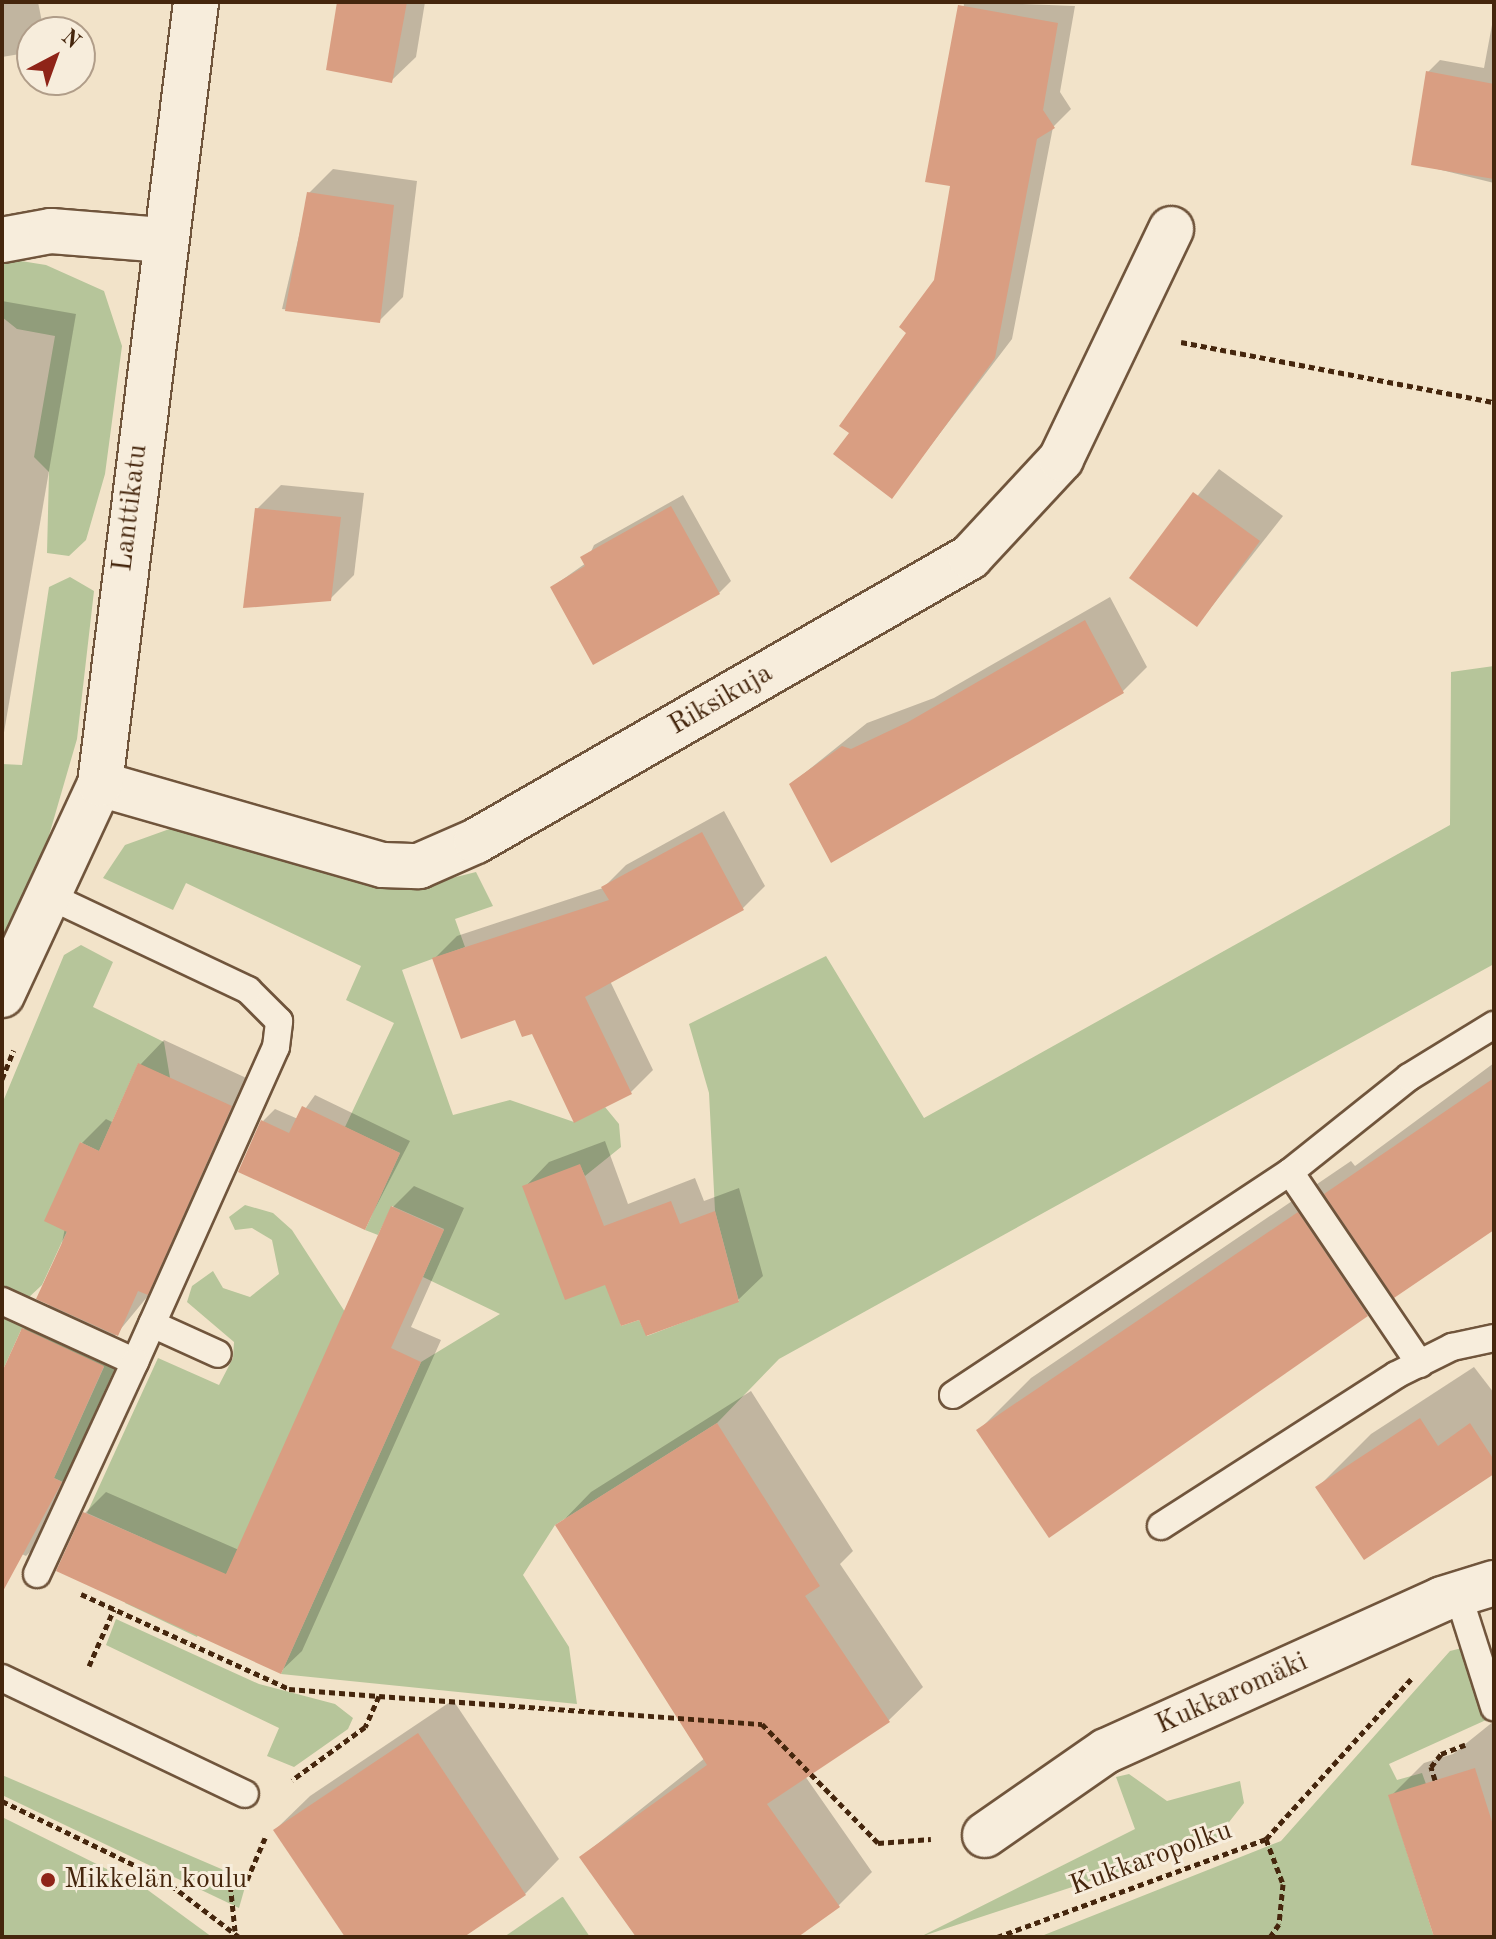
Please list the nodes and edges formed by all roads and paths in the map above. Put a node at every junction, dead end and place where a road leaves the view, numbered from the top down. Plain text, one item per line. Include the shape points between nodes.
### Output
1 (196, 2) edge
2 (1171, 229) dead end
3 (2, 240) edge
4 (162, 240) junction
5 (1125, 331) junction
6 (1494, 402) edge
7 (100, 784) junction
8 (47, 895) junction
9 (2, 995) edge
10 (1494, 1025) edge
11 (1290, 1172) junction
12 (2, 1301) edge
13 (152, 1324) junction
14 (1494, 1338) edge
15 (218, 1354) dead end
16 (135, 1362) junction
17 (1420, 1364) junction
18 (953, 1395) dead end
19 (1161, 1526) dead end
20 (37, 1574) joint
21 (1476, 1588) edge
22 (114, 1609) junction
23 (1471, 1635) junction
24 (99, 1643) dead end
25 (2, 1678) edge
26 (379, 1696) junction
27 (1494, 1707) edge
28 (1472, 1743) dead end
29 (1435, 1780) dead end
30 (245, 1794) joint
31 (2, 1801) edge
32 (985, 1835) joint
33 (1266, 1839) junction
34 (229, 1872) dead end
35 (237, 1935) edge
36 (997, 1937) edge
37 (1270, 1937) edge

1 - 4 street, Lanttikatu
2 - 5 street, Riksikuja
3 - 4 street via 51,231
4 - 7 street, Lanttikatu
5 - 6 path
5 - 7 street, Riksikuja via 1061,459 1018,513 970,557 433,860 383,865
7 - 8 street, Lanttikatu
8 - 9 street, Lanttikatu
8 - 13 lane via 248,990 279,1021 276,1047
10 - 11 lane via 1409,1077
11 - 17 lane
11 - 18 lane
12 - 16 lane
13 - 15 lane
13 - 16 lane
14 - 17 lane
16 - 20 lane
17 - 19 lane
20 - 22 path
21 - 23 lane
21 - 32 street, Kukkaromäki via 1106,1751
22 - 24 path
22 - 26 path via 289,1689
23 - 27 lane
23 - 33 path via 1443,1644
25 - 30 lane
26 - 30 path via 365,1727 305,1771
26 - 32 path via 762,1724 878,1843
28 - 29 path via 1431,1767
31 - 35 path via 163,1879
33 - 36 path, Kukkaropolku
33 - 37 path, Kukkaropolku via 1283,1884 1279,1924
34 - 35 path

